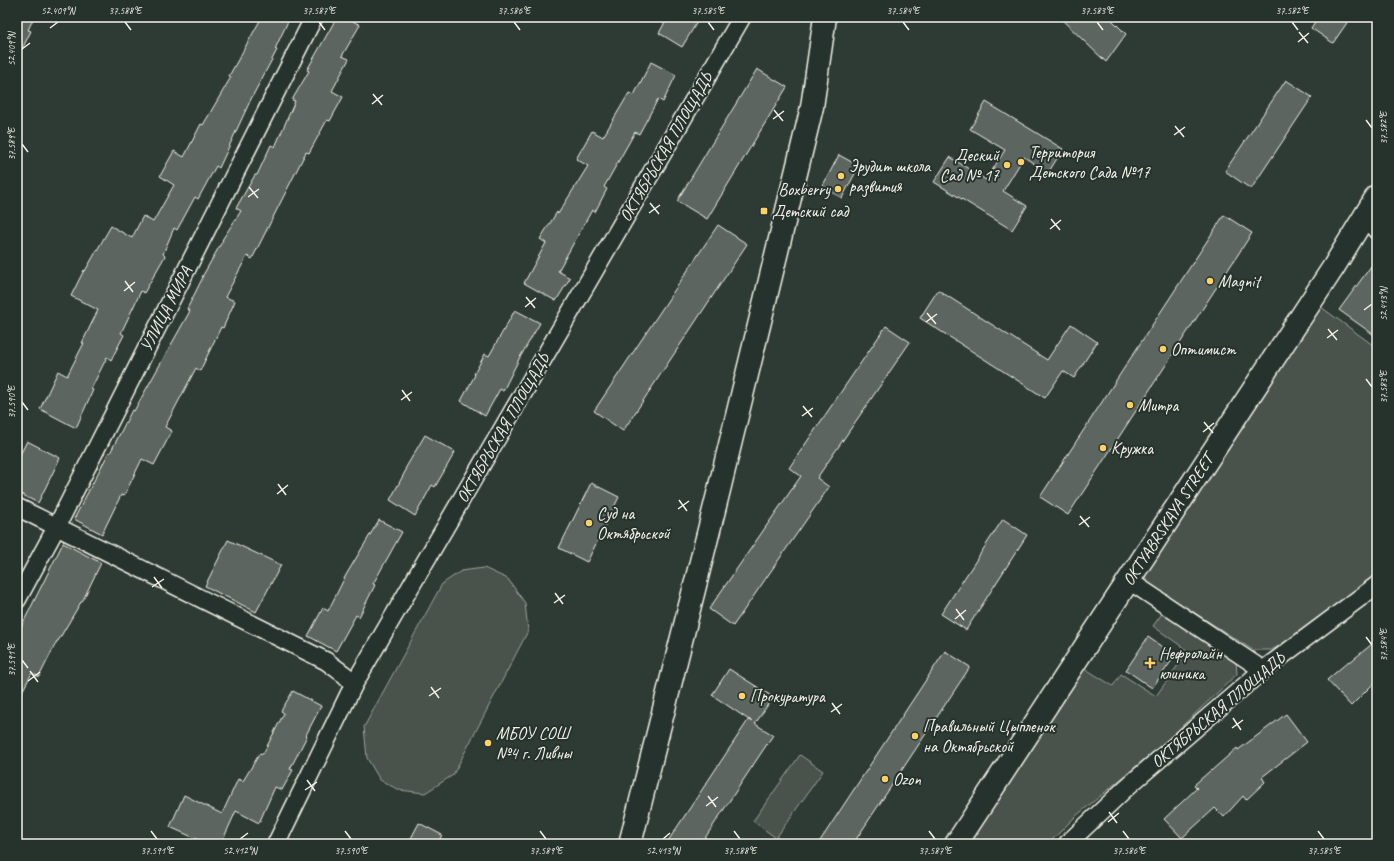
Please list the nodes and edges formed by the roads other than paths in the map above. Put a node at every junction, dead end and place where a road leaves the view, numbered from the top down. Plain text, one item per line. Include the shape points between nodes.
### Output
1 (314, 17) edge
2 (742, 17) edge
3 (825, 17) edge
4 (1377, 196) edge
5 (1371, 223) edge
6 (17, 507) edge
7 (57, 526) junction
8 (1128, 580) junction
9 (1377, 585) edge
10 (17, 600) edge
11 (1263, 670) junction
12 (354, 684) junction
13 (276, 844) edge
14 (630, 844) edge
15 (956, 844) edge
16 (1067, 844) edge

1 - 7 street, УЛИЦА МИРА
2 - 12 street, ОКТЯБРЬСКАЯ ПЛОЩАДЬ
3 - 14 street via 812,107
4 - 5 street, OKTYABRSKAYA STREET
5 - 8 street, OKTYABRSKAYA STREET via 1333,268
6 - 7 street
7 - 10 street, УЛИЦА МИРА
7 - 12 street via 326,661
8 - 11 street
8 - 15 street, OKTYABRSKAYA STREET
9 - 11 street, ОКТЯБРЬСКАЯ ПЛОЩАДЬ
11 - 16 street, ОКТЯБРЬСКАЯ ПЛОЩАДЬ via 1127,786
12 - 13 street, ОКТЯБРЬСКАЯ ПЛОЩАДЬ

